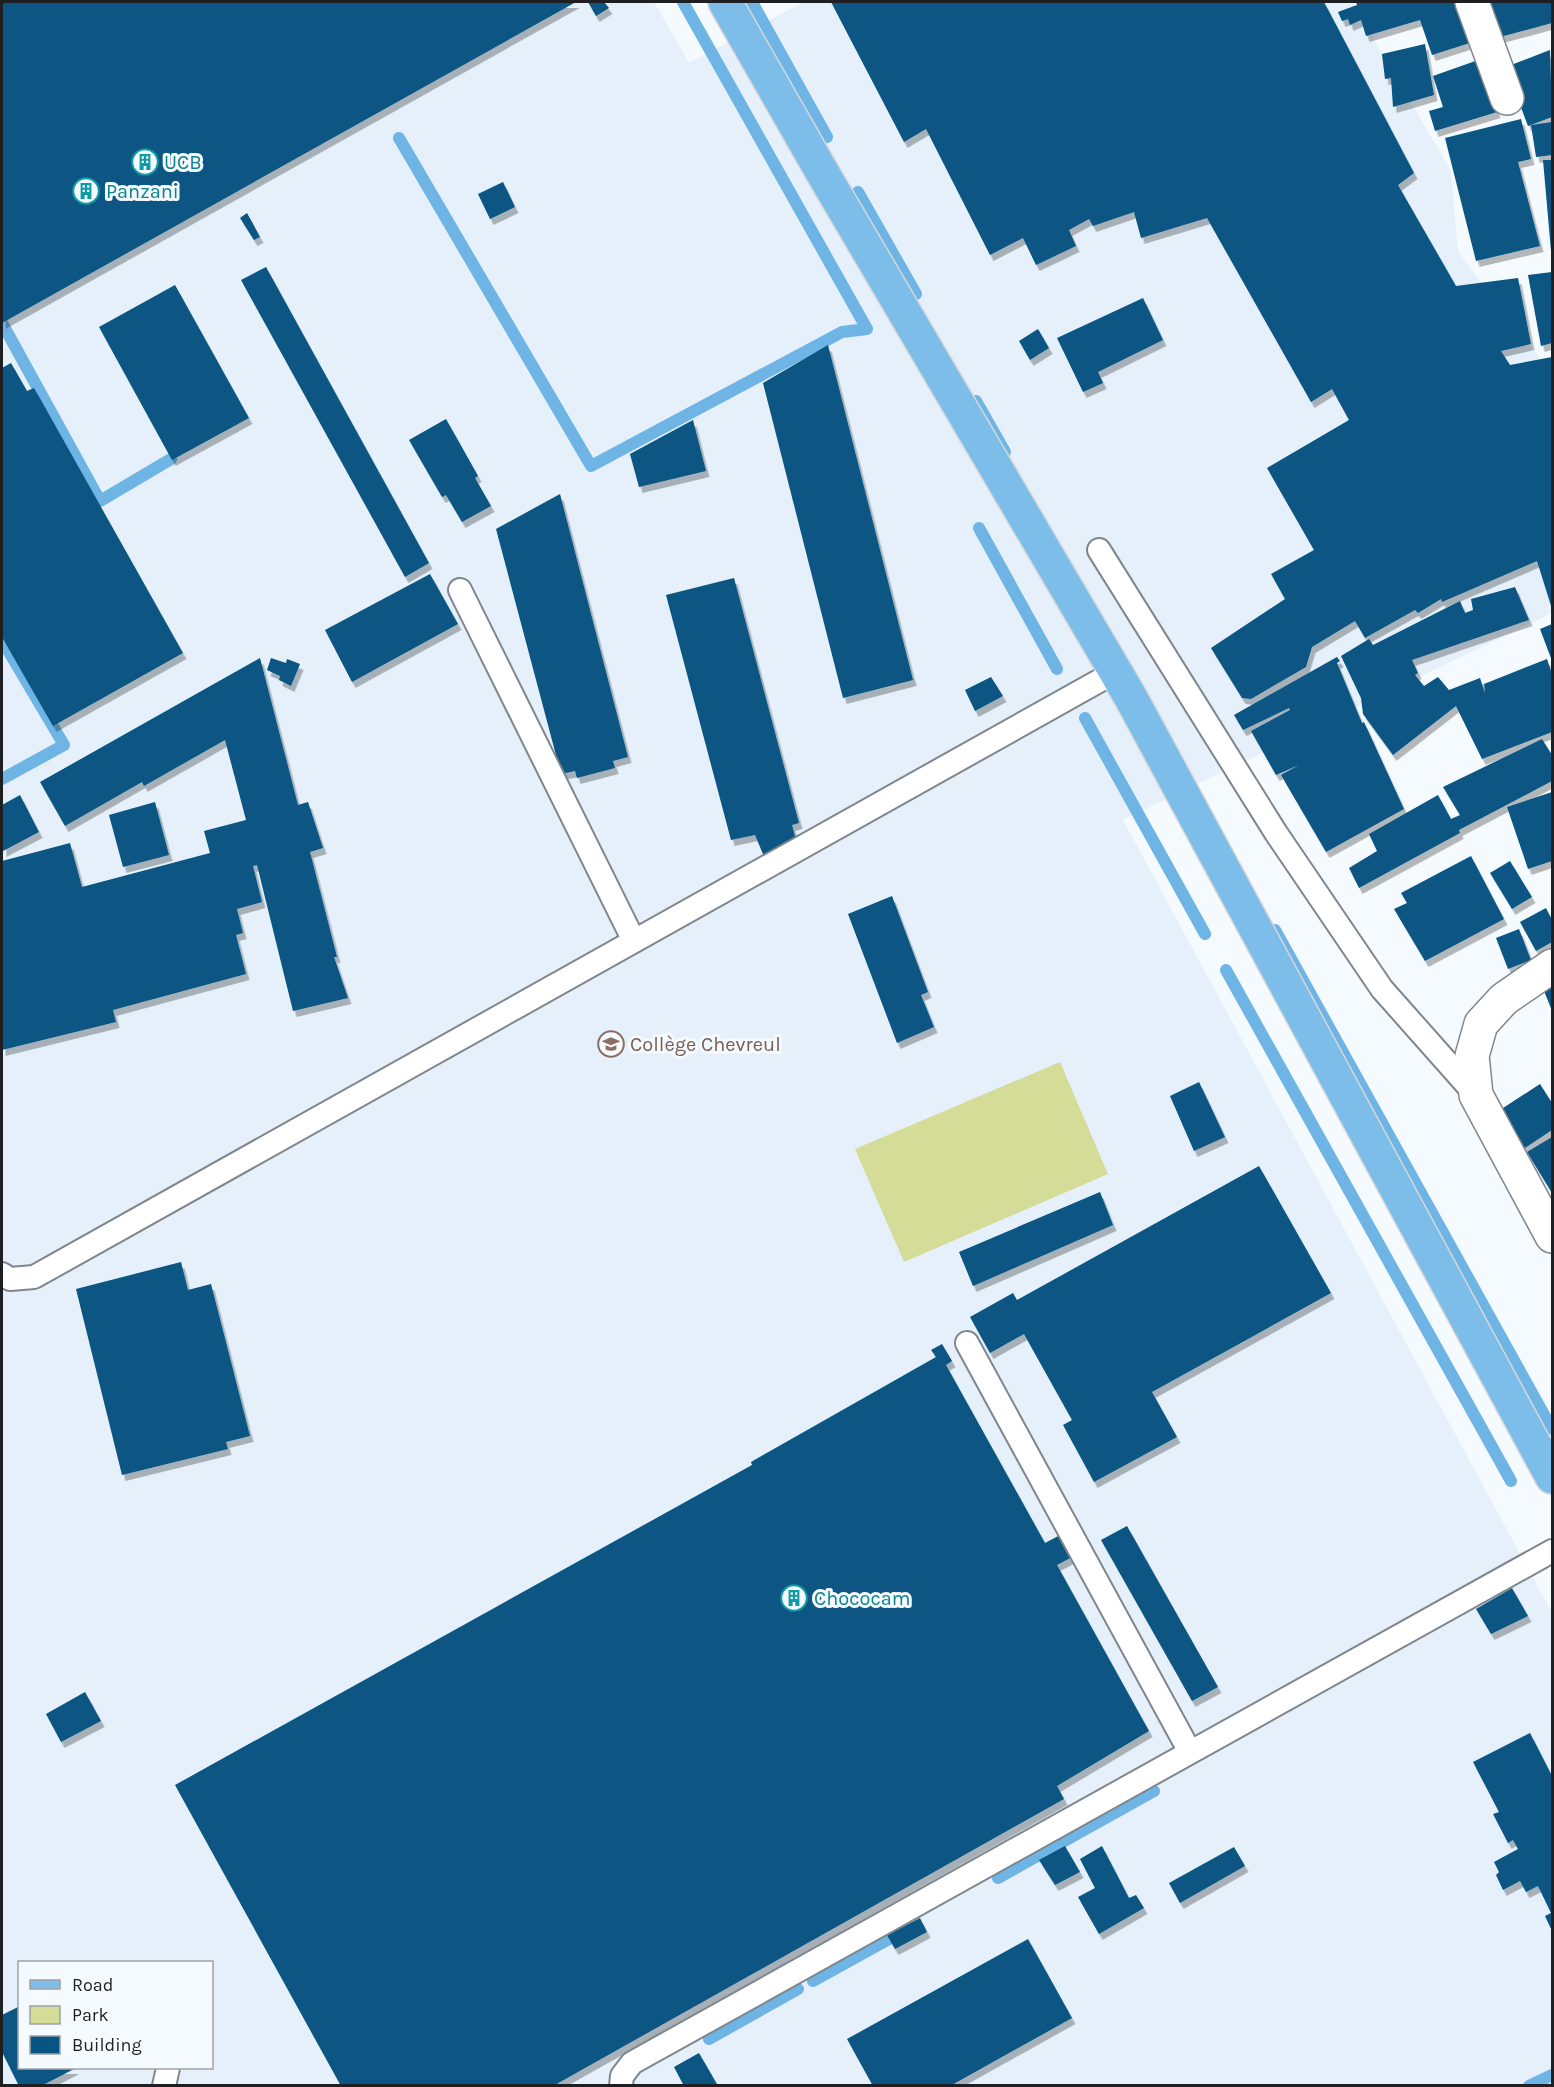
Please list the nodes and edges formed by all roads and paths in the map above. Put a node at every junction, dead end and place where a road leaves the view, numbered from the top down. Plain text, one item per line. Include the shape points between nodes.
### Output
1 (725, 2) edge
2 (1472, 2) edge
3 (1507, 98) dead end
4 (1099, 550) dead end
5 (460, 590) dead end
6 (1115, 672) junction
7 (634, 941) junction
8 (1552, 966) edge
9 (1476, 1095) junction
10 (1552, 1236) edge
11 (2, 1274) edge
12 (967, 1343) dead end
13 (1552, 1477) edge
14 (1552, 1551) edge
15 (1190, 1752) junction
16 (168, 2069) edge
17 (164, 2085) edge
18 (621, 2085) edge

1 - 6 main road
2 - 3 street
4 - 9 lane via 1276,833 1382,989
5 - 7 lane
6 - 7 lane
6 - 13 main road
7 - 11 lane via 34,1277 10,1279
8 - 9 street via 1504,999 1480,1024 1472,1056
9 - 10 street
12 - 15 lane
14 - 15 lane
15 - 18 lane via 632,2063 622,2076
16 - 17 lane

